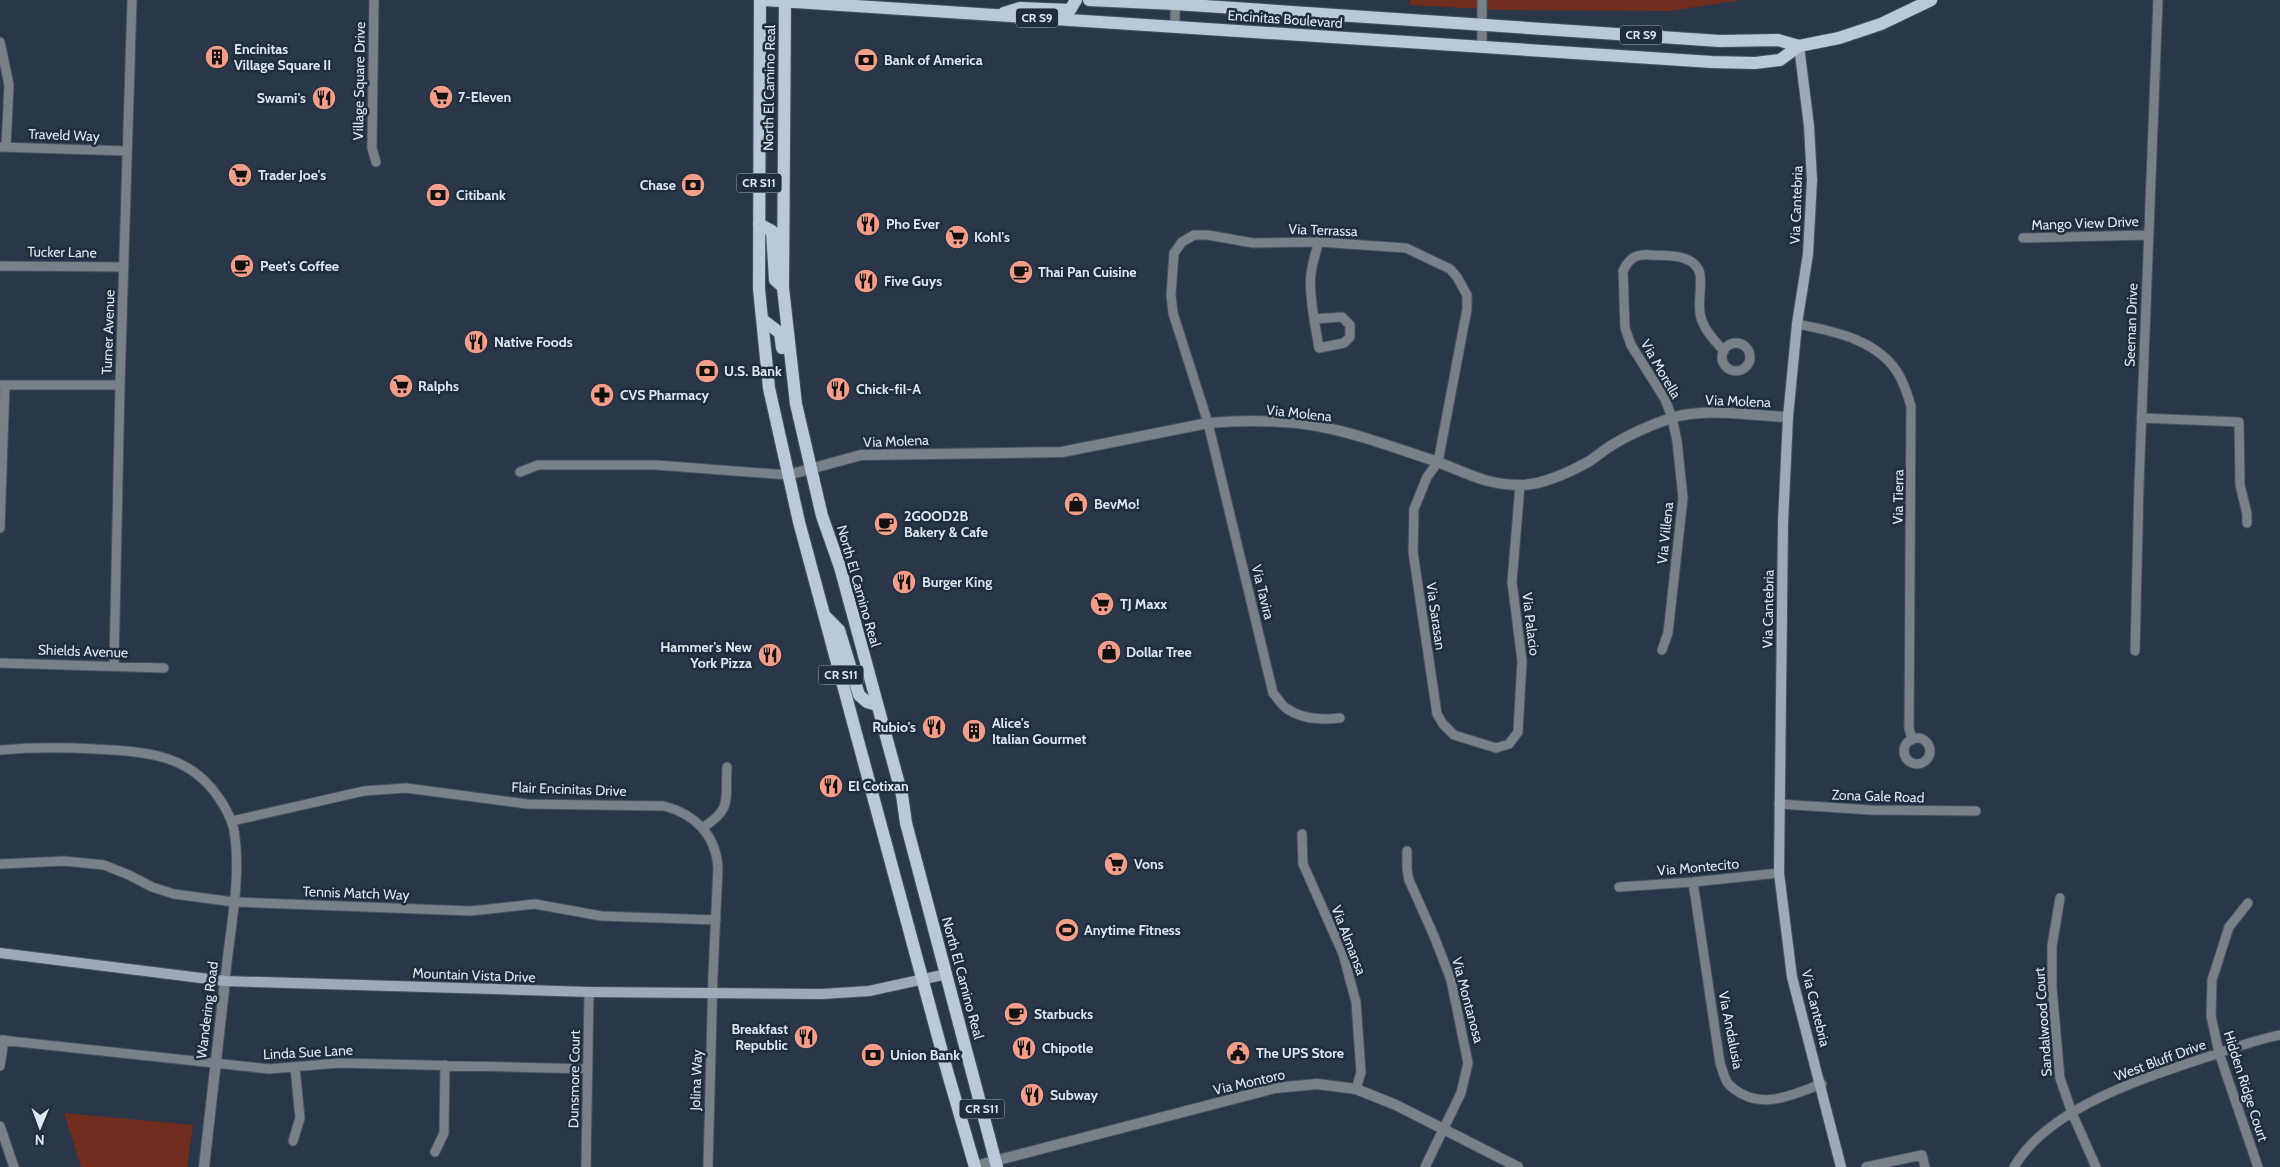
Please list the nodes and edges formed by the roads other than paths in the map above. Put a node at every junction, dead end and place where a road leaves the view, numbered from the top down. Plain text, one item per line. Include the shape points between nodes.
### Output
1 (132, 0) edge
2 (374, 0) edge
3 (760, 0) edge
4 (764, 0) edge
5 (1076, 0) edge
6 (1089, 0) edge
7 (1482, 0) edge
8 (1931, 0) edge
9 (2158, 0) edge
10 (785, 1) edge
11 (1175, 2) edge
12 (994, 16) junction
13 (1482, 25) junction
14 (1175, 26) junction
15 (0, 42) edge
16 (1799, 46) junction
17 (1482, 47) junction
18 (3, 147) edge
19 (127, 151) junction
20 (376, 162) dead end
21 (759, 224) junction
22 (2148, 235) junction
23 (2023, 238) dead end
24 (1319, 242) junction
25 (0, 266) edge
26 (124, 267) junction
27 (783, 288) junction
28 (1314, 319) junction
29 (763, 320) junction
30 (1797, 324) junction
31 (1724, 351) dead end
32 (3, 385) edge
33 (120, 385) junction
34 (1788, 417) junction
35 (1672, 418) junction
36 (2141, 418) junction
37 (799, 420) junction
38 (1208, 423) junction
39 (1438, 462) junction
40 (811, 469) junction
41 (520, 472) dead end
42 (788, 475) junction
43 (1520, 485) junction
44 (2247, 523) dead end
45 (0, 528) edge
46 (825, 616) junction
47 (1662, 650) dead end
48 (2135, 651) dead end
49 (0, 663) edge
50 (114, 666) junction
51 (164, 668) dead end
52 (877, 705) junction
53 (1340, 718) dead end
54 (1912, 740) dead end
55 (1491, 745) joint
56 (0, 750) edge
57 (727, 767) dead end
58 (1779, 804) junction
59 (1976, 812) dead end
60 (232, 821) junction
61 (702, 828) junction
62 (1302, 834) dead end
63 (1407, 851) dead end
64 (0, 864) edge
65 (1779, 873) junction
66 (1693, 882) junction
67 (1619, 886) dead end
68 (2060, 898) dead end
69 (234, 902) junction
70 (2248, 903) dead end
71 (716, 920) junction
72 (0, 953) edge
73 (947, 974) junction
74 (923, 979) junction
75 (225, 980) junction
76 (589, 992) junction
77 (712, 994) junction
78 (2280, 1035) edge
79 (2, 1040) edge
80 (2219, 1053) junction
81 (215, 1064) junction
82 (445, 1065) junction
83 (0, 1066) edge
84 (295, 1068) junction
85 (588, 1069) junction
86 (1822, 1084) junction
87 (1356, 1089) junction
88 (2072, 1113) junction
89 (0, 1126) edge
90 (1444, 1128) junction
91 (293, 1141) dead end
92 (436, 1152) dead end
93 (996, 1164) edge
94 (14, 1167) edge
95 (204, 1167) edge
96 (586, 1167) edge
97 (708, 1167) edge
98 (975, 1167) edge
99 (1425, 1167) edge
100 (1518, 1167) edge
101 (1841, 1167) edge
102 (1866, 1167) edge
103 (1924, 1167) edge
104 (2014, 1167) edge
105 (2096, 1167) edge
106 (2258, 1167) edge

1 - 19 street, Turner Avenue
2 - 20 street, Village Square Drive via 372,148
3 - 21 main road, North El Camino Real / CR S11
4 - 10 main road, Encinitas Boulevard / CR S9
5 - 12 main road via 1070,10 1020,8
6 - 11 main road, Encinitas Boulevard / CR S9
7 - 13 street
8 - 16 main road, Encinitas Boulevard / CR S9 via 1881,24 1839,38
9 - 22 street, Seeman Drive
10 - 12 main road, Encinitas Boulevard / CR S9
10 - 27 main road, North El Camino Real / CR S11
11 - 13 main road, Encinitas Boulevard / CR S9
11 - 14 street
12 - 14 main road, Encinitas Boulevard / CR S9
13 - 16 main road, Encinitas Boulevard / CR S9 via 1720,40 1778,40
13 - 17 street
14 - 17 main road, Encinitas Boulevard / CR S9
15 - 18 street via 9,85
16 - 17 main road, Encinitas Boulevard / CR S9 via 1780,60 1755,63
16 - 30 main road, Via Cantebria via 1812,180 1808,254
18 - 19 street, Traveld Way
19 - 26 street, Turner Avenue
21 - 27 main road via 772,231 775,280
21 - 29 main road, North El Camino Real / CR S11 via 759,289
22 - 23 street, Mango View Drive
22 - 36 street, Seeman Drive
24 - 28 street via 1310,267
24 - 38 street, Via Terrassa via 1253,242 1194,235 1182,242 1174,253 1173,313
24 - 39 street, Via Terrassa via 1406,248 1450,269 1467,295
25 - 26 street, Tucker Lane
26 - 33 street, Turner Avenue
27 - 37 main road, North El Camino Real / CR S11
28 - 28 street via 1319,348 1344,343 1350,337 1350,325 1342,317
29 - 37 main road via 780,333 790,403
29 - 42 main road, North El Camino Real / CR S11 via 770,388
30 - 34 main road, Via Cantebria
30 - 54 street, Via Tierra via 1836,331 1874,350 1900,376 1912,406 1909,728
31 - 35 street, Via Morella via 1708,334 1700,314 1700,273 1693,263 1680,257 1633,256 1623,271 1624,328 1665,399
32 - 33 street
32 - 45 street
33 - 50 street, Turner Avenue
34 - 35 street, Via Molena via 1718,412
34 - 58 main road, Via Cantebria via 1783,522
35 - 43 street, Via Molena via 1612,445 1568,472
35 - 47 street, Via Villena via 1683,498 1668,633
36 - 44 street via 2239,422 2240,485
36 - 48 street, Seeman Drive
37 - 40 main road, North El Camino Real / CR S11
38 - 39 street, Via Molena via 1285,422 1317,426
38 - 40 street, Via Molena via 1062,452 861,455
38 - 53 street, Via Tavira via 1273,693 1285,708 1299,714 1321,720
39 - 43 street, Via Molena via 1484,482
39 - 55 street, Via Sarasan via 1426,477 1414,509 1412,552 1437,714 1454,735
40 - 42 street, Via Molena
40 - 52 main road, North El Camino Real / CR S11
41 - 42 street via 538,465 656,465
42 - 46 main road, North El Camino Real / CR S11
43 - 55 street, Via Palacio via 1512,582 1522,661 1518,732 1509,744 1496,748
46 - 52 main road via 839,630 859,695
46 - 74 main road, North El Camino Real / CR S11
49 - 50 street, Shields Avenue
50 - 51 street, Shields Avenue
52 - 73 main road, North El Camino Real / CR S11
56 - 60 street via 41,746 139,751 180,762 196,771 212,787
57 - 61 street via 725,809
58 - 59 street, Zona Gale Road
58 - 65 main road, Via Cantebria
60 - 61 street, Flair Encinitas Drive via 364,791 406,788 527,804 664,806 680,810 695,819
60 - 69 street, Wandering Road via 236,856
61 - 71 street, Flair Encinitas Drive via 717,853
62 - 87 street, Via Almansa via 1302,864 1343,954 1356,1002 1361,1072
63 - 90 street, Via Montanosa via 1409,880 1451,980 1467,1052 1461,1093
64 - 69 street, Tennis Match Way via 64,861 104,865 174,894
65 - 66 street, Via Montecito
65 - 86 main road, Via Cantebria via 1792,977
66 - 67 street, Via Montecito
66 - 86 street, Via Andalusia via 1720,1063 1727,1082 1752,1099 1763,1100 1778,1099
68 - 88 street, Sandalwood Court via 2052,946 2052,988 2060,1078
69 - 71 street, Tennis Match Way via 471,911 535,904 601,916
69 - 75 street, Wandering Road
70 - 80 street, Hidden Ridge Court via 2230,927 2212,980 2211,1016
71 - 77 street, Flair Encinitas Drive
72 - 75 main road, Mountain Vista Drive
73 - 74 main road, Mountain Vista Drive
73 - 93 main road, North El Camino Real / CR S11
74 - 77 main road, Mountain Vista Drive via 869,991
74 - 98 main road, North El Camino Real / CR S11
75 - 76 main road, Mountain Vista Drive
75 - 81 street, Wandering Road
76 - 77 main road, Mountain Vista Drive
76 - 85 street, Dunsmore Court
77 - 97 street, Jolina Way
78 - 80 street, West Bluff Drive
79 - 81 street, Linda Sue Lane
79 - 83 street
80 - 88 street, West Bluff Drive via 2135,1081
80 - 106 street, Hidden Ridge Court
81 - 84 street, Linda Sue Lane
81 - 95 street, Wandering Road
82 - 84 street, Linda Sue Lane via 339,1063
82 - 85 street, Linda Sue Lane
82 - 92 street via 444,1133
84 - 91 street via 300,1118
85 - 96 street, Dunsmore Court
86 - 101 main road, Via Cantebria
87 - 90 street, Via Montoro
87 - 93 street, Via Montoro via 1317,1084 1275,1088
88 - 104 street, West Bluff Drive via 2034,1141
88 - 105 street, Sandalwood Court
89 - 94 street
90 - 99 street, Via Montanosa
90 - 100 street, Via Montoro
93 - 98 street, Via Montoro
102 - 103 street via 1922,1155

